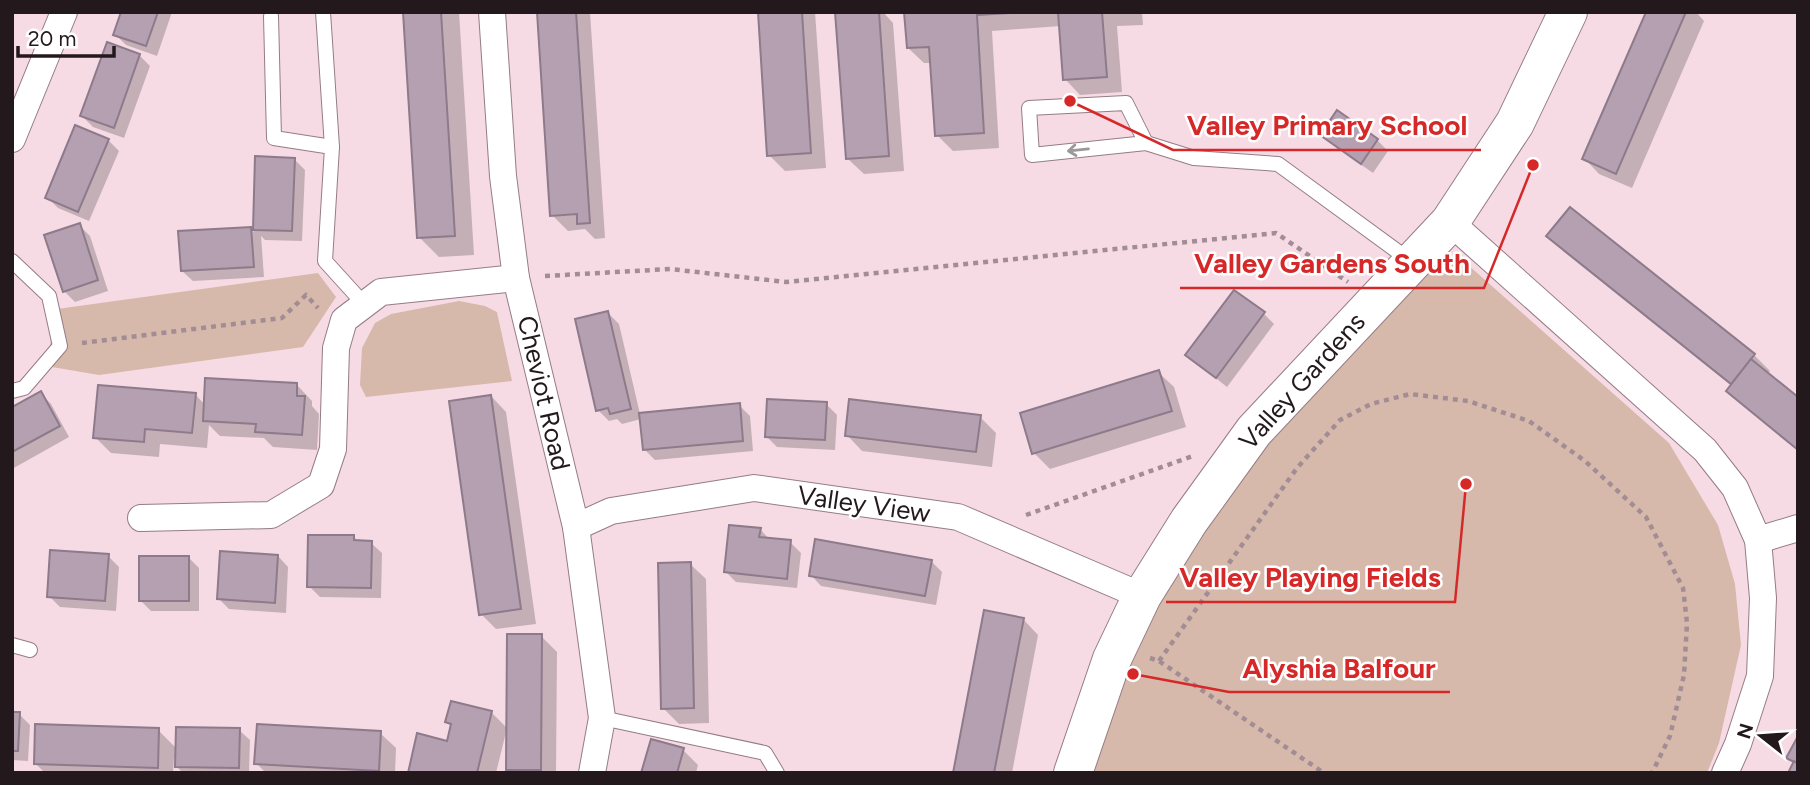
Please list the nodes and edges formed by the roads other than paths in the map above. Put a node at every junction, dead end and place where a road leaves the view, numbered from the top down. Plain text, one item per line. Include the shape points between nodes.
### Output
1 (64, 12) edge
2 (323, 12) edge
3 (492, 12) edge
4 (1568, 12) edge
5 (271, 16) dead end
6 (12, 139) edge
7 (1146, 143) junction
8 (332, 147) junction
9 (1450, 222) junction
10 (12, 261) edge
11 (1412, 262) junction
12 (516, 278) junction
13 (354, 312) junction
14 (12, 391) edge
15 (141, 518) dead end
16 (576, 527) junction
17 (1798, 528) edge
18 (1758, 540) junction
19 (1143, 596) junction
20 (12, 645) edge
21 (30, 650) dead end
22 (602, 718) junction
23 (593, 773) edge
24 (777, 773) edge
25 (1073, 773) edge
26 (1725, 773) edge

1 - 6 street
2 - 8 lane
3 - 12 street, Cheviot Road via 503,176
4 - 9 street, Valley Gardens via 1515,123
5 - 8 lane via 274,138
7 -> 7 lane via 1032,155 1029,108 1126,103
7 - 11 lane via 1194,158 1278,164
8 - 13 lane via 325,261
9 - 11 street, Valley Gardens
9 - 18 street via 1705,450 1735,488
10 - 14 lane via 49,296 60,346 24,388
11 - 19 street, Valley Gardens via 1240,449
12 - 13 street via 381,292
12 - 16 street, Cheviot Road
13 - 15 street via 336,348 333,449 321,485 271,515
16 - 19 street, Valley View via 611,511 754,488 958,517
16 - 22 street, Cheviot Road
17 - 18 street
18 - 26 street via 1763,597 1760,676
19 - 25 street, Valley Gardens via 1112,659
20 - 21 lane
22 - 23 street, Cheviot Road
22 - 24 lane via 765,753

